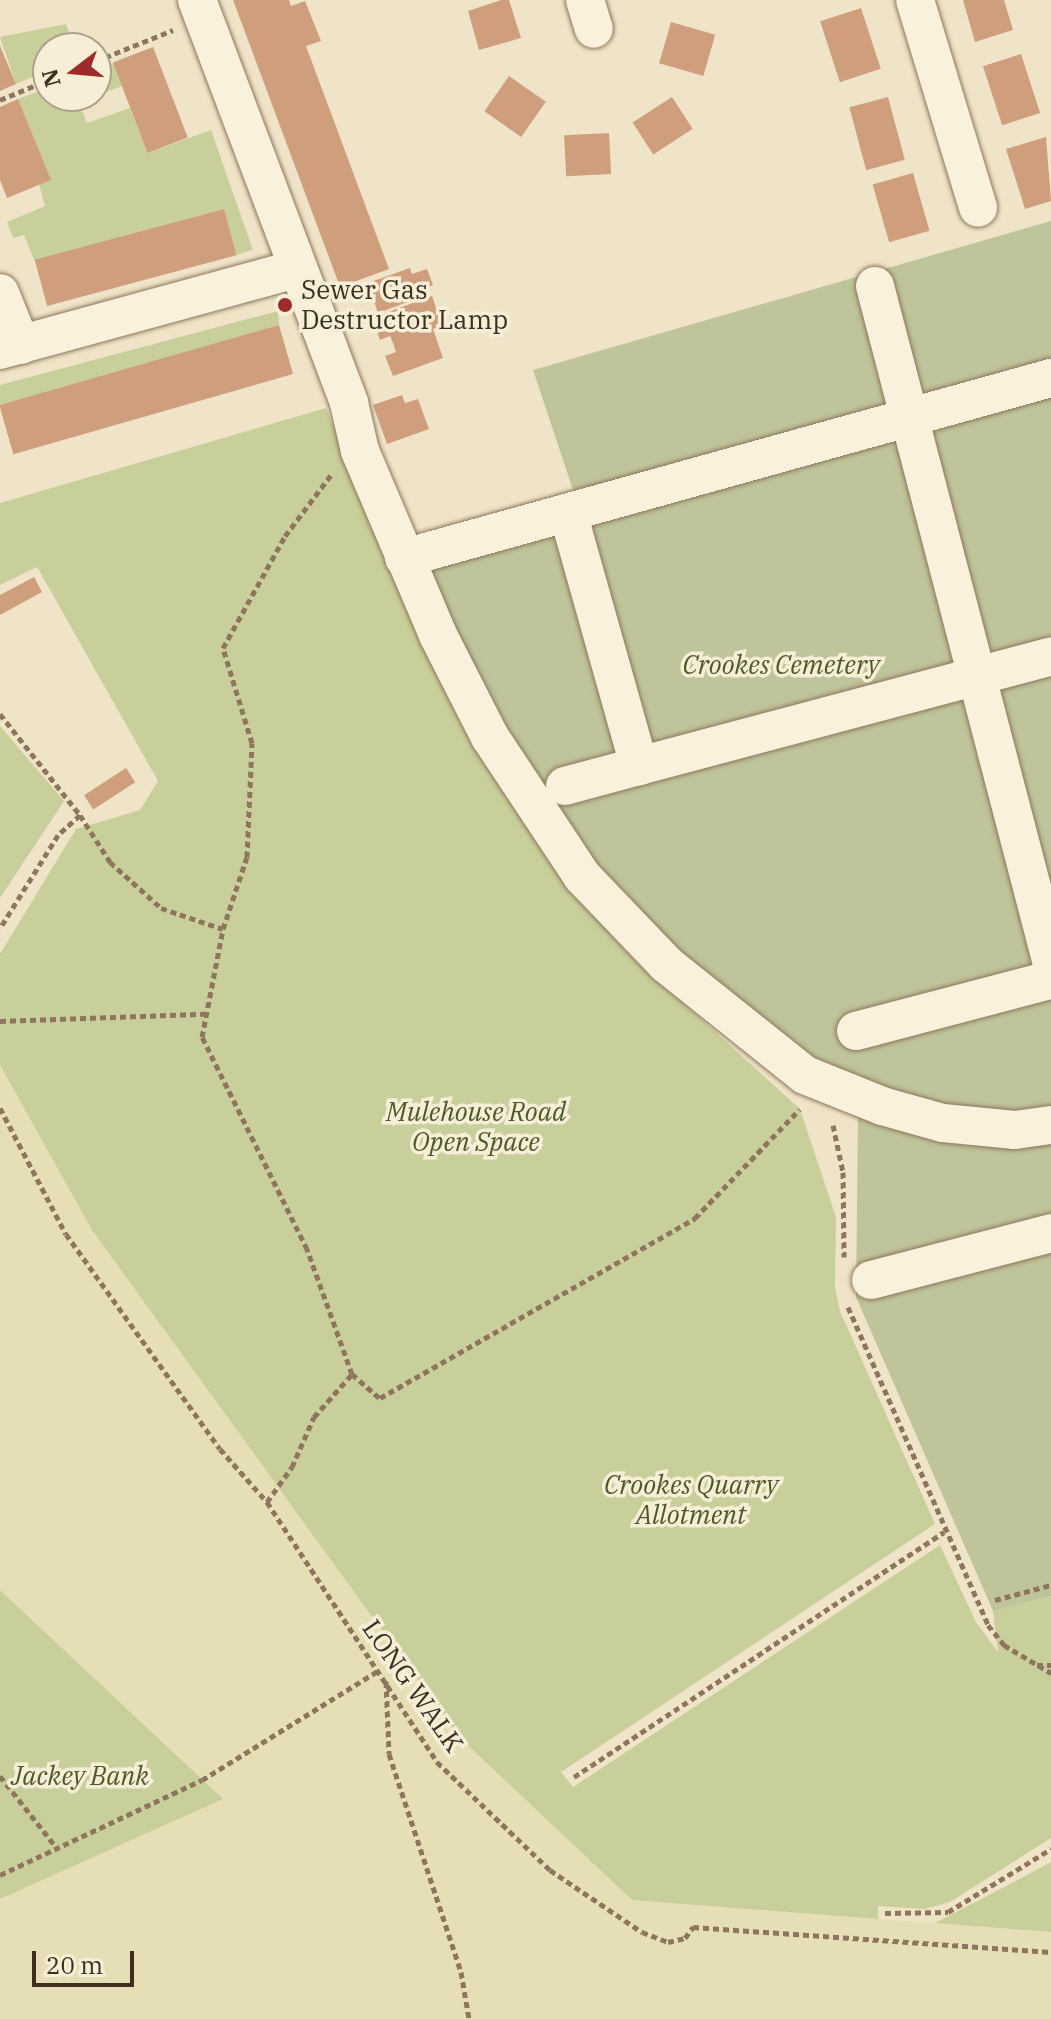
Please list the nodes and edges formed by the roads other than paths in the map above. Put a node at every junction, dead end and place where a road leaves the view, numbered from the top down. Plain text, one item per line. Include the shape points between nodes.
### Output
1 (915, 0) edge
2 (201, 9) edge
3 (978, 208) dead end
4 (296, 269) junction
5 (875, 286) dead end
6 (0, 293) edge
7 (10, 348) edge
8 (1051, 378) edge
9 (908, 417) junction
10 (568, 513) junction
11 (404, 558) junction
12 (1051, 656) edge
13 (978, 676) junction
14 (639, 766) junction
15 (565, 786) dead end
16 (1051, 960) edge
17 (1051, 980) edge
18 (856, 1031) dead end
19 (1051, 1125) edge
20 (1051, 1233) edge
21 (853, 1280) road end

1 - 3 street
2 - 4 street
4 - 7 street
4 - 11 street
5 - 9 street
6 - 7 street
8 - 9 street
9 - 10 street
9 - 13 street
10 - 11 street
10 - 14 street
11 - 19 street via 490,737 582,876 666,964 810,1084 943,1123 1015,1130
12 - 13 street
13 - 14 street
13 - 16 street
14 - 15 street
17 - 18 street
20 - 21 street

